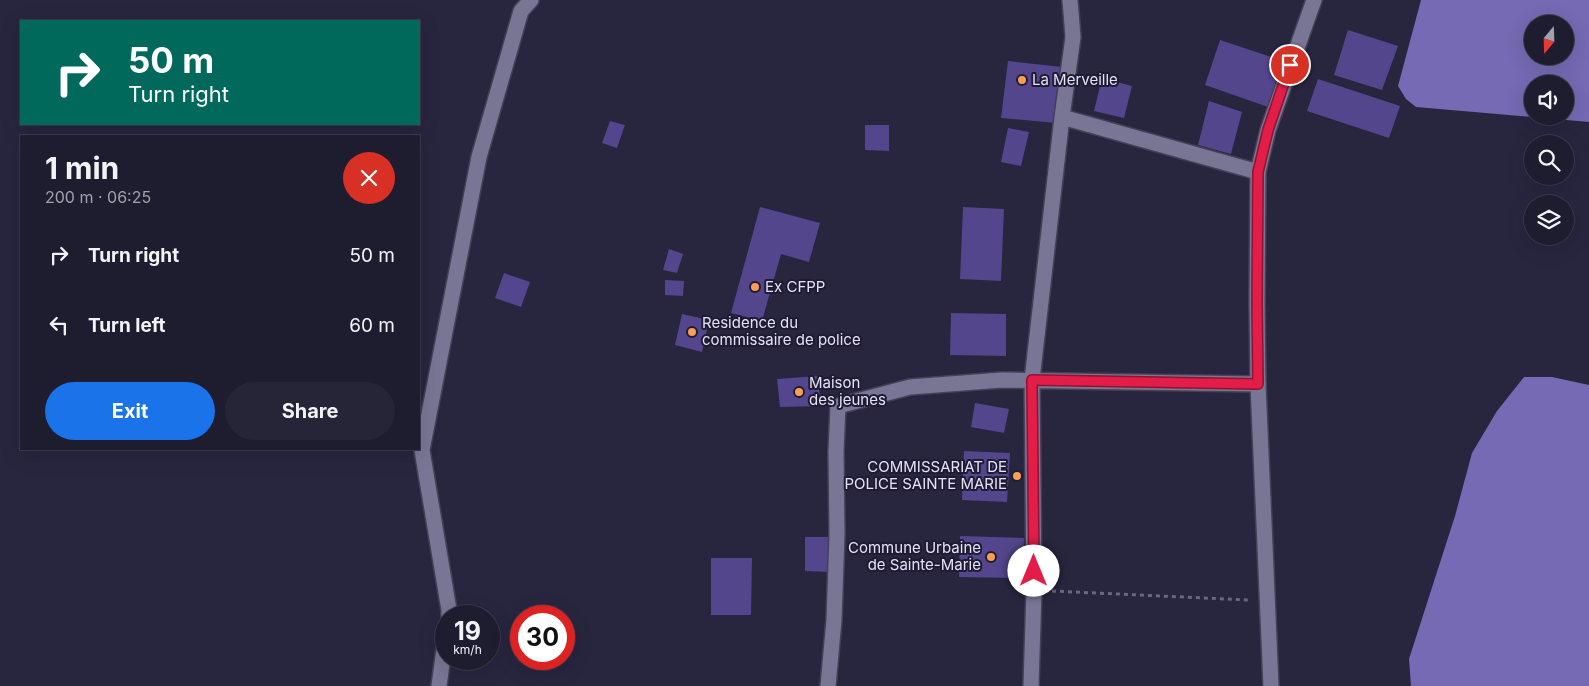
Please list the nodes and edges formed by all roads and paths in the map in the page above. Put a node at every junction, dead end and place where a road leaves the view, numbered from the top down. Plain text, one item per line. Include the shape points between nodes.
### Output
1 (532, 0) edge
2 (1070, 0) edge
3 (1314, 0) edge
4 (1062, 117) junction
5 (1258, 172) junction
6 (1032, 380) junction
7 (1258, 384) junction
8 (1034, 590) junction
9 (1268, 601) junction
10 (448, 605) edge
11 (441, 670) edge
12 (439, 686) edge
13 (828, 686) edge
14 (1031, 686) edge
15 (1272, 686) edge

1 - 10 street via 521,11 479,157 422,450
2 - 4 street via 1074,37
3 - 5 street via 1268,130
4 - 5 street
4 - 6 street
5 - 7 street
6 - 7 street
6 - 8 street
6 - 13 street via 910,387 838,406 834,620
7 - 9 street
8 - 9 path
8 - 14 street
9 - 15 street
11 - 12 street

